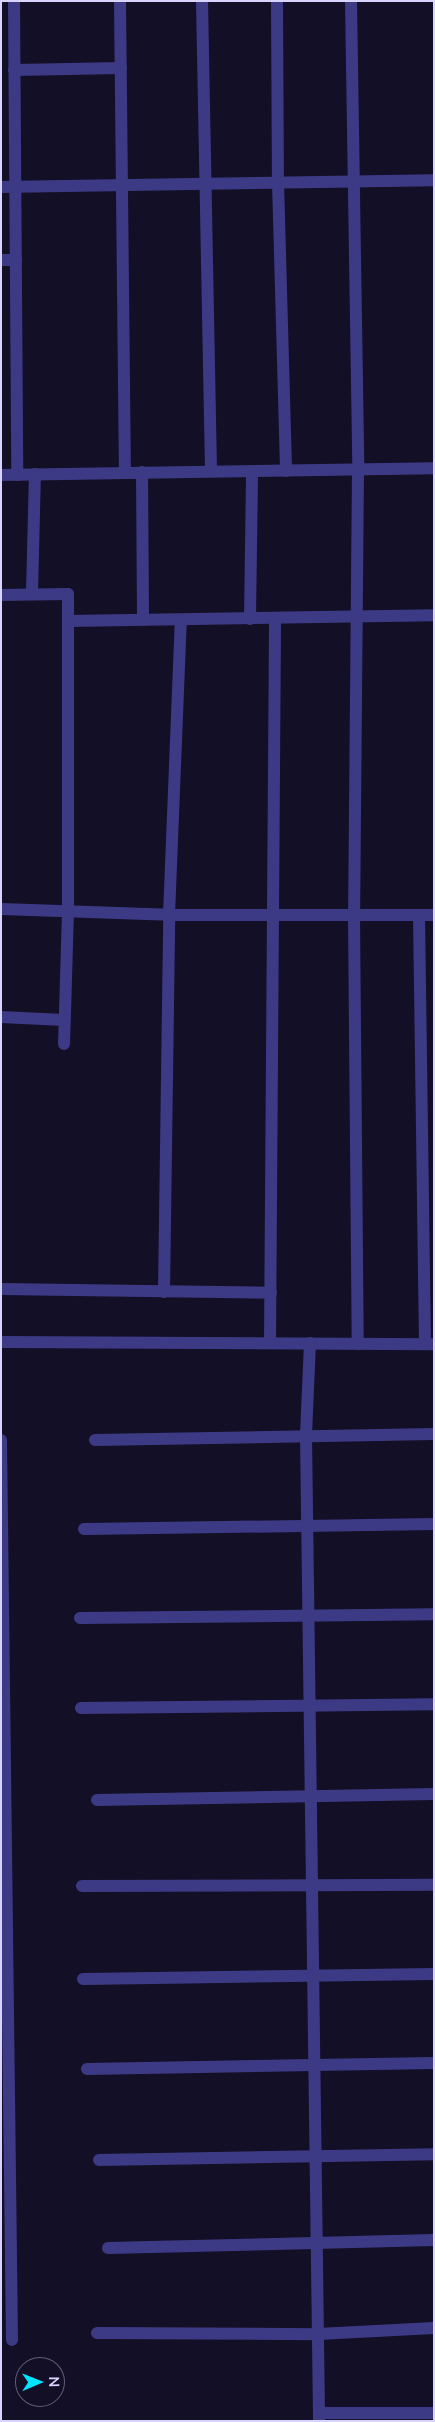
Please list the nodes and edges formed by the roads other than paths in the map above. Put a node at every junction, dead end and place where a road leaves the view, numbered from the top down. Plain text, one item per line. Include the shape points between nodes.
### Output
1 (14, 1) edge
2 (120, 1) edge
3 (202, 1) edge
4 (277, 1) edge
5 (351, 1) edge
6 (121, 68) junction
7 (14, 70) junction
8 (353, 180) junction
9 (434, 180) edge
10 (278, 182) junction
11 (205, 184) junction
12 (123, 185) junction
13 (16, 186) junction
14 (1, 187) edge
15 (1, 260) edge
16 (16, 260) junction
17 (434, 468) edge
18 (358, 469) junction
19 (211, 471) junction
20 (252, 471) junction
21 (286, 471) junction
22 (125, 472) junction
23 (142, 472) junction
24 (35, 474) junction
25 (1, 475) edge
26 (17, 475) junction
27 (32, 594) junction
28 (1, 595) edge
29 (434, 615) edge
30 (356, 617) junction
31 (276, 618) junction
32 (250, 619) junction
33 (144, 620) junction
34 (181, 620) junction
35 (68, 621) junction
36 (1, 908) edge
37 (68, 911) junction
38 (169, 915) junction
39 (274, 915) junction
40 (354, 915) junction
41 (419, 915) junction
42 (434, 915) edge
43 (1, 1017) edge
44 (64, 1020) junction
45 (64, 1044) dead end
46 (429, 1223) edge
47 (1, 1289) edge
48 (164, 1292) junction
49 (271, 1293) junction
50 (1, 1342) edge
51 (270, 1343) junction
52 (310, 1343) junction
53 (358, 1344) junction
54 (429, 1344) edge
55 (306, 1434) junction
56 (434, 1434) edge
57 (1, 1440) edge
58 (95, 1440) dead end
59 (434, 1524) edge
60 (307, 1525) junction
61 (84, 1529) dead end
62 (434, 1614) edge
63 (309, 1615) junction
64 (80, 1618) dead end
65 (3, 1697) edge
66 (434, 1704) edge
67 (310, 1706) junction
68 (81, 1708) dead end
69 (434, 1794) edge
70 (311, 1796) junction
71 (97, 1800) dead end
72 (312, 1885) junction
73 (434, 1885) edge
74 (82, 1886) dead end
75 (434, 1974) edge
76 (313, 1975) junction
77 (83, 1979) dead end
78 (5, 2032) edge
79 (314, 2063) junction
80 (434, 2063) edge
81 (87, 2068) dead end
82 (434, 2154) edge
83 (315, 2158) junction
84 (99, 2160) dead end
85 (434, 2240) edge
86 (317, 2244) junction
87 (108, 2248) dead end
88 (434, 2328) edge
89 (98, 2333) dead end
90 (318, 2334) junction
91 (12, 2340) dead end
92 (434, 2413) edge
93 (319, 2417) edge

1 - 7 street
2 - 6 street
3 - 11 street
4 - 10 street
5 - 8 street
6 - 7 street
6 - 12 street
7 - 13 street
8 - 9 street
8 - 10 street
8 - 18 street
10 - 11 street
10 - 21 street
11 - 12 street
11 - 19 street
12 - 13 street
12 - 22 street
13 - 14 street
13 - 16 street
15 - 16 street
16 - 26 street
17 - 18 street
18 - 21 street
18 - 30 street
19 - 20 street
19 - 23 street
20 - 21 street
20 - 32 street
22 - 23 street
22 - 24 street
23 - 33 street
24 - 26 street
24 - 27 street
25 - 26 street
27 - 28 street
27 - 35 street via 68,594
29 - 30 street
30 - 31 street
30 - 40 street
31 - 32 street
31 - 39 street
32 - 34 street
33 - 34 street
33 - 35 street
34 - 38 street
35 - 37 street
36 - 37 street
37 - 38 street
37 - 44 street
38 - 39 street
38 - 48 street
39 - 40 street
39 - 49 street
40 - 41 street
40 - 53 street
41 - 42 street
41 - 46 street
43 - 44 street
44 - 45 street
46 - 54 street
47 - 48 street
48 - 49 street
49 - 51 street
50 - 51 street
51 - 52 street
52 - 53 street
52 - 55 street
53 - 54 street
55 - 56 street
55 - 58 street
55 - 60 street
57 - 65 street
59 - 60 street
60 - 61 street
60 - 63 street
62 - 63 street
63 - 64 street
63 - 67 street
65 - 78 street
66 - 67 street
67 - 68 street
67 - 70 street
69 - 70 street
70 - 71 street
70 - 72 street
72 - 73 street
72 - 74 street
72 - 76 street
75 - 76 street
76 - 77 street
76 - 79 street
78 - 91 street
79 - 80 street
79 - 81 street
79 - 83 street
82 - 83 street
83 - 84 street
83 - 86 street
85 - 86 street
86 - 87 street
86 - 90 street
88 - 90 street
89 - 90 street
90 - 93 street
92 - 93 street

